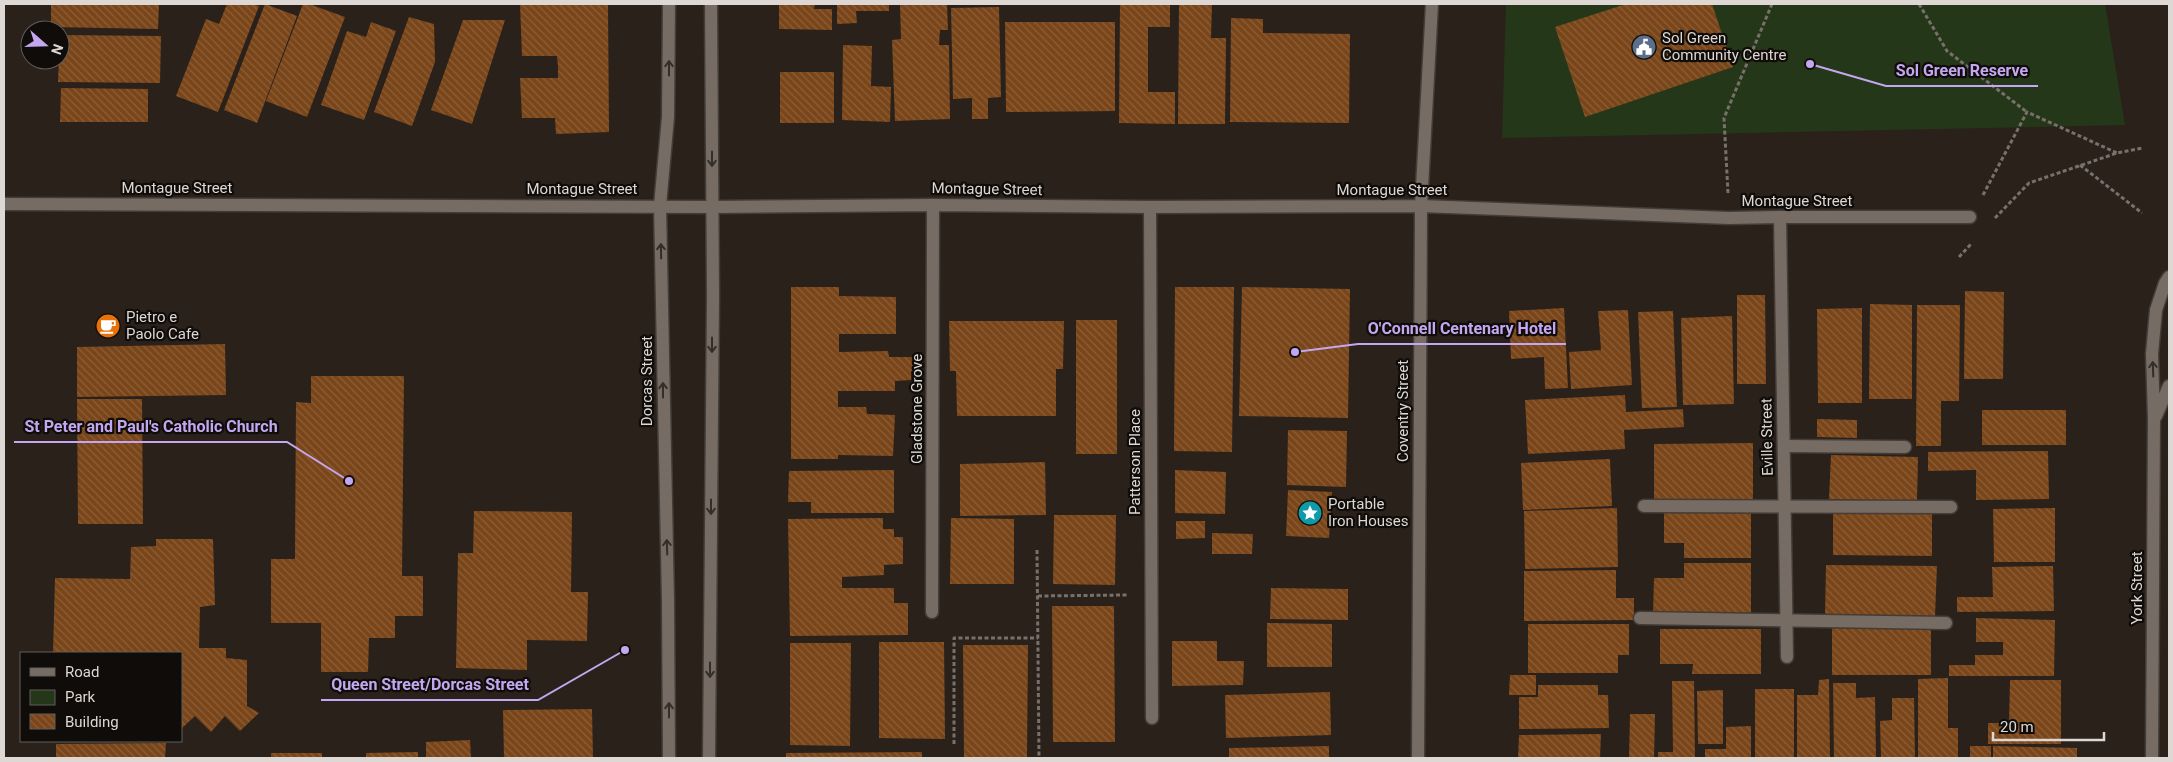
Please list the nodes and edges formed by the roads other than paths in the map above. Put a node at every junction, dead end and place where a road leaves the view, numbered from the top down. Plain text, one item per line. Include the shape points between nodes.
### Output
1 (669, 4) edge
2 (712, 4) edge
3 (1432, 4) edge
4 (4, 204) edge
5 (934, 205) junction
6 (660, 206) junction
7 (1421, 206) junction
8 (712, 207) junction
9 (1150, 207) junction
10 (1780, 217) junction
11 (1970, 218) road end
12 (2169, 277) edge
13 (2169, 386) edge
14 (2154, 418) junction
15 (1784, 446) junction
16 (1905, 447) dead end
17 (1785, 505) junction
18 (1644, 506) dead end
19 (1951, 507) dead end
20 (932, 612) dead end
21 (1640, 618) dead end
22 (1786, 621) junction
23 (1946, 622) dead end
24 (1787, 657) dead end
25 (1152, 718) dead end
26 (669, 758) edge
27 (709, 758) edge
28 (1418, 758) edge
29 (2152, 758) edge

6 -> 1 street, Dorcas Street via 668,117
2 -> 8 street
3 - 7 street, Coventry Street
4 - 6 street, Montague Street
5 - 8 street, Montague Street
5 - 9 street, Montague Street
5 - 20 street, Gladstone Grove
6 - 8 street, Montague Street
26 -> 6 street, Dorcas Street
7 - 9 street, Montague Street
7 - 10 street, Montague Street via 1729,218
7 - 28 street, Coventry Street
8 -> 27 street
9 - 25 street, Patterson Place
10 - 11 street, Montague Street
10 - 15 street, Eville Street
14 -> 12 street, York Street via 2152,354 2156,310
13 - 14 street, York Street
14 - 29 street, York Street
15 - 16 street
15 - 17 street, Eville Street
17 - 18 street
17 - 19 street
17 - 22 street, Eville Street
21 - 22 street
22 - 23 street
22 - 24 street, Eville Street

